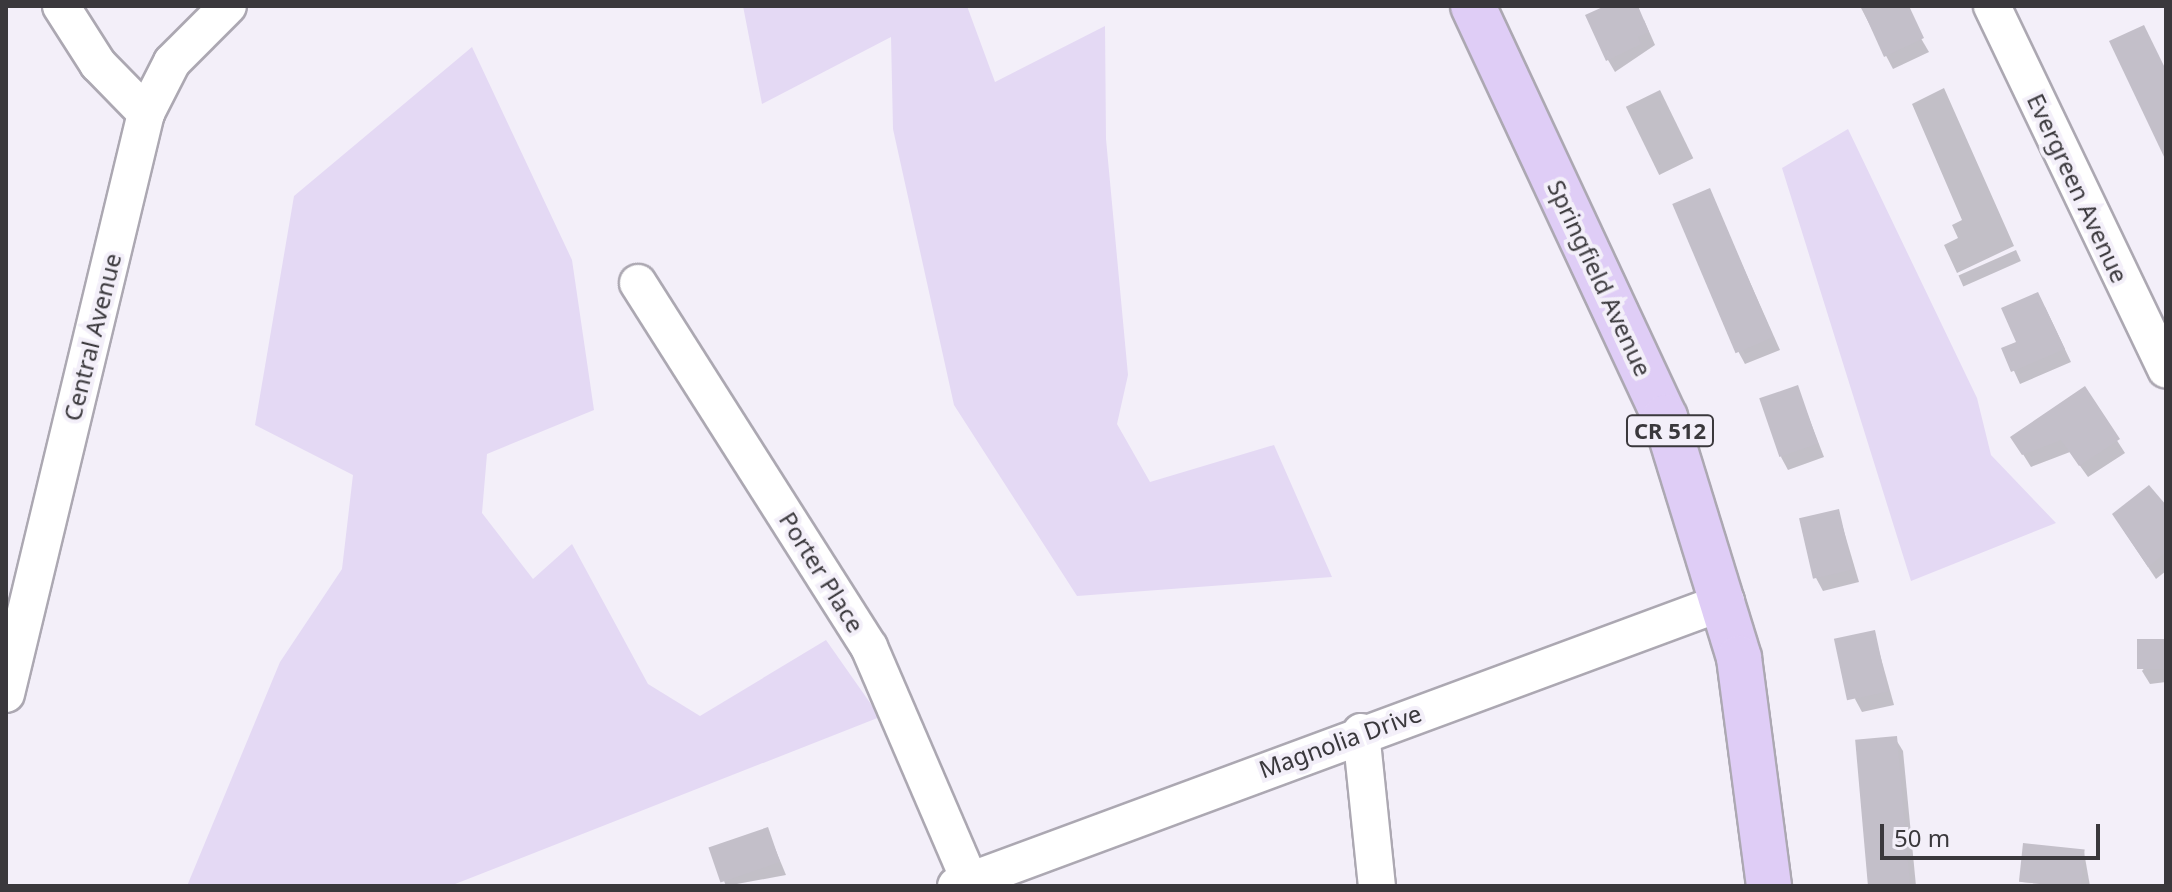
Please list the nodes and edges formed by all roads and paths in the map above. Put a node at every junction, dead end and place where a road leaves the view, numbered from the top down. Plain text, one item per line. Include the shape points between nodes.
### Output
1 (61, 6) edge
2 (228, 6) edge
3 (1473, 6) edge
4 (1992, 6) edge
5 (146, 113) junction
6 (638, 283) dead end
7 (2166, 369) edge
8 (1726, 601) junction
9 (6, 694) edge
10 (1361, 732) junction
11 (963, 883) edge
12 (1377, 886) edge
13 (1769, 886) edge

1 - 5 street via 98,64
2 - 5 street, Central Avenue via 172,62
3 - 8 main road, Springfield Avenue / CR 512 via 1665,417
4 - 7 street, Evergreen Avenue
5 - 9 street, Central Avenue
6 - 11 street, Porter Place via 869,647
8 - 10 street, Magnolia Drive
8 - 13 main road, Springfield Avenue / CR 512
10 - 11 street, Magnolia Drive
10 - 12 street

